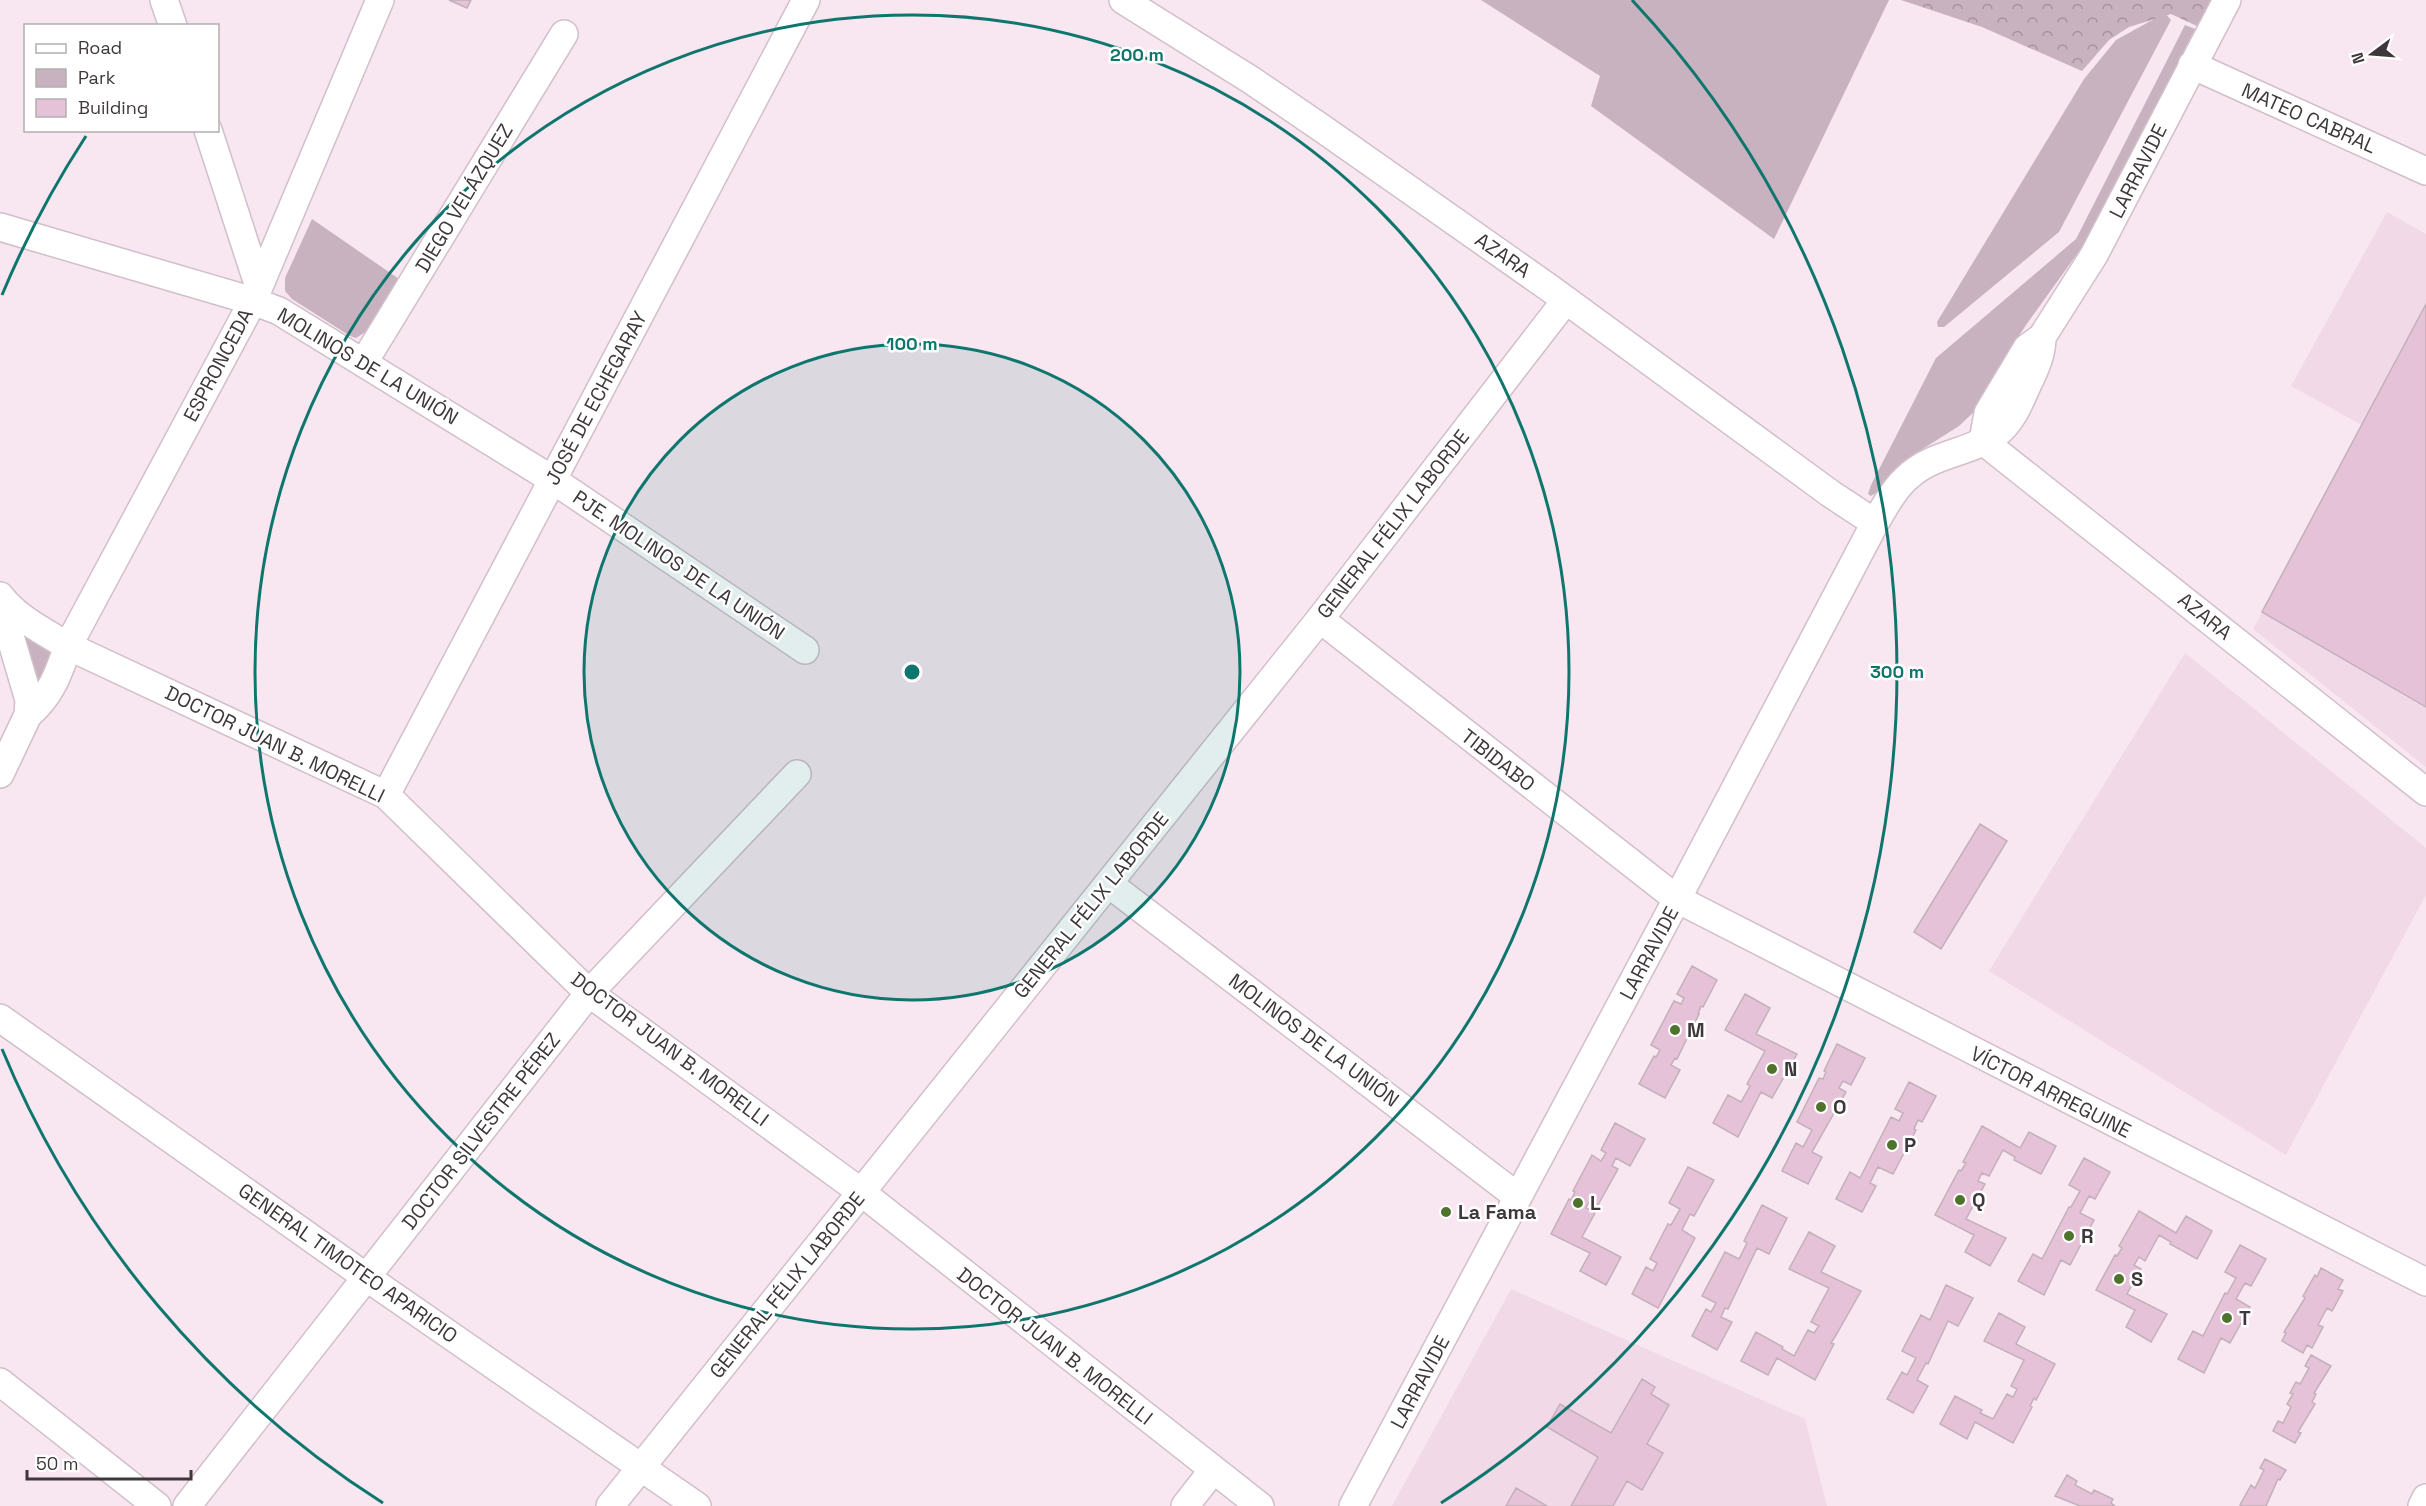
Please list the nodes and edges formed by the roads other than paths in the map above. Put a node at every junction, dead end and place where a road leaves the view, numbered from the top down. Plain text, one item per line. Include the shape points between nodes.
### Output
1 (164, 0) edge
2 (380, 0) edge
3 (806, 0) edge
4 (1123, 0) edge
5 (2227, 0) edge
6 (172, 24) edge
7 (564, 34) dead end
8 (2193, 65) junction
9 (209, 132) edge
10 (2426, 171) edge
11 (0, 227) edge
12 (256, 294) junction
13 (1566, 300) junction
14 (364, 362) junction
15 (1983, 441) junction
16 (553, 480) junction
17 (1875, 523) junction
18 (0, 596) edge
19 (0, 602) edge
20 (1320, 619) junction
21 (68, 646) junction
22 (805, 650) dead end
23 (28, 715) junction
24 (0, 774) edge
25 (797, 774) dead end
26 (2426, 792) edge
27 (386, 795) junction
28 (1109, 884) junction
29 (1677, 900) junction
30 (589, 993) junction
31 (0, 1018) edge
32 (861, 1192) junction
33 (1518, 1197) junction
34 (366, 1277) junction
35 (2426, 1282) edge
36 (0, 1382) edge
37 (642, 1467) junction
38 (1214, 1470) junction
39 (2426, 1498) edge
40 (157, 1506) edge
41 (187, 1506) edge
42 (610, 1506) edge
43 (697, 1506) edge
44 (1185, 1506) edge
45 (1260, 1506) edge
46 (1353, 1506) edge
47 (2422, 1506) edge

1 - 6 street
2 - 12 street, ESPRONCEDA
3 - 16 street, JOSÉ DE ECHEGARAY
4 - 13 street, AZARA via 1278,98
5 - 8 street, LARRAVIDE
7 - 14 street, DIEGO VELÁZQUEZ
8 - 10 street, MATEO CABRAL
8 - 15 street, LARRAVIDE via 2094,255 2042,337 2042,353 2017,407 1997,434
9 - 12 street
11 - 12 street, MOLINOS DE LA UNIÓN
12 - 14 street, MOLINOS DE LA UNIÓN
12 - 21 street, ESPRONCEDA
13 - 17 street, AZARA
13 - 20 street, GENERAL FÉLIX LABORDE
14 - 16 street, MOLINOS DE LA UNIÓN
15 - 17 street, LARRAVIDE via 1938,457 1909,475
15 - 26 street, AZARA
16 - 22 street, PJE. MOLINOS DE LA UNIÓN
16 - 27 street, JOSÉ DE ECHEGARAY
17 - 29 street, LARRAVIDE
18 - 21 street, DOCTOR JUAN B. MORELLI via 11,610
19 - 23 street via 26,685
20 - 28 street, GENERAL FÉLIX LABORDE
20 - 29 street, TIBIDABO
21 - 23 street, ESPRONCEDA via 44,702
21 - 27 street, DOCTOR JUAN B. MORELLI
23 - 24 street
25 - 30 street, DOCTOR SILVESTRE PÉREZ
27 - 30 street, DOCTOR JUAN B. MORELLI
28 - 32 street, GENERAL FÉLIX LABORDE
28 - 33 street, MOLINOS DE LA UNIÓN
29 - 33 street, LARRAVIDE
29 - 35 street, VÍCTOR ARREGUINE
30 - 32 street, DOCTOR JUAN B. MORELLI
30 - 34 street, DOCTOR SILVESTRE PÉREZ
31 - 34 street, GENERAL TIMOTEO APARICIO
32 - 37 street, GENERAL FÉLIX LABORDE
32 - 38 street, DOCTOR JUAN B. MORELLI
33 - 46 street, LARRAVIDE
34 - 37 street, GENERAL TIMOTEO APARICIO
34 - 41 street, DOCTOR SILVESTRE PÉREZ
36 - 40 street
37 - 42 street, GENERAL FÉLIX LABORDE
37 - 43 street, GENERAL TIMOTEO APARICIO
38 - 44 street
38 - 45 street, DOCTOR JUAN B. MORELLI
39 - 47 street

